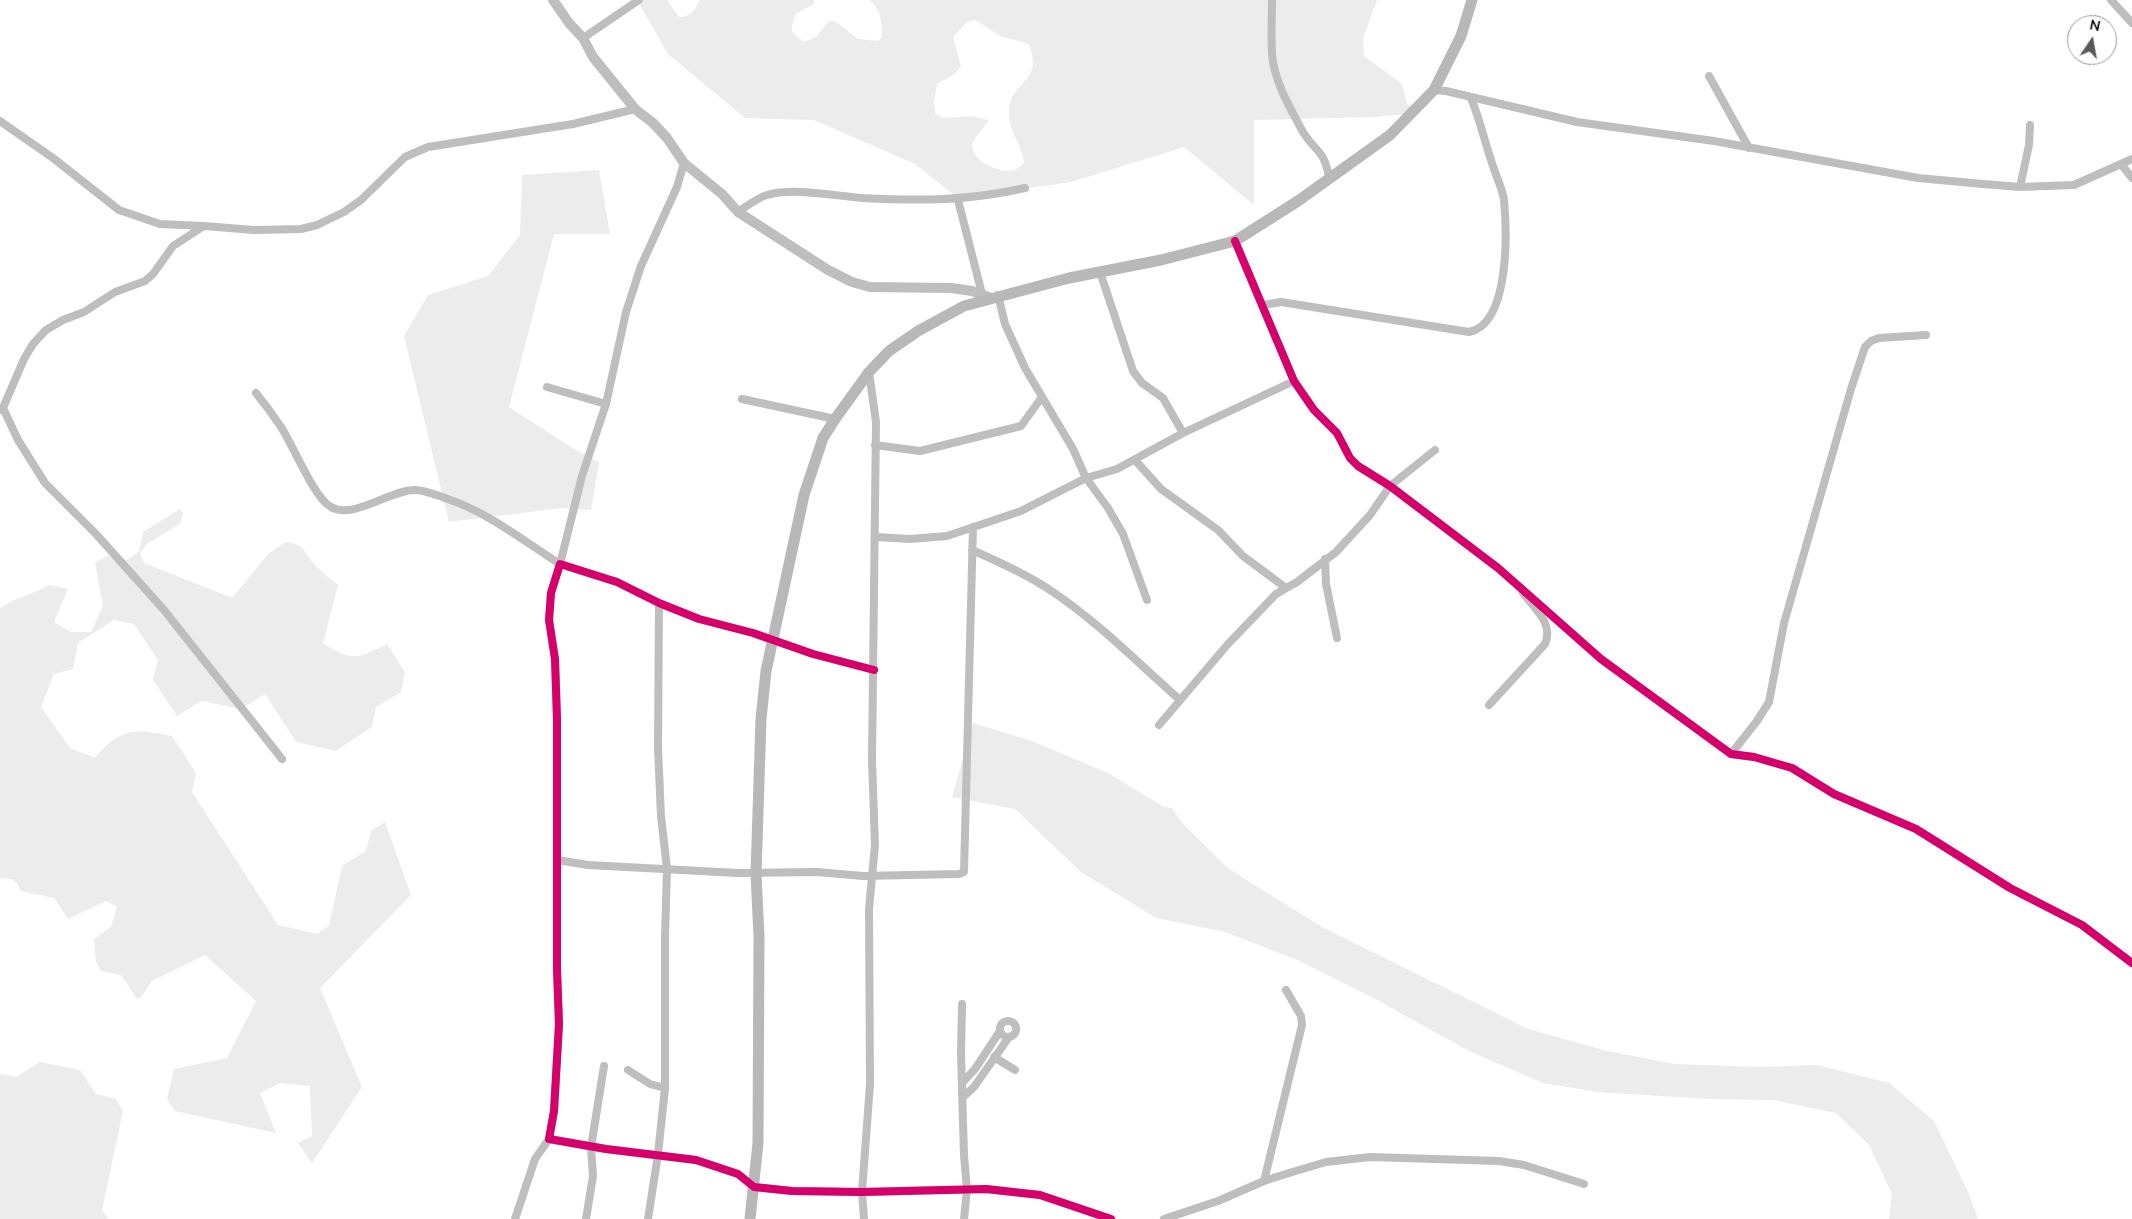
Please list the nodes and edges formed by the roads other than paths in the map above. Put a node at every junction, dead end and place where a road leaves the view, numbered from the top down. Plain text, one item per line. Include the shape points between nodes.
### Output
1 (553, 0) edge
2 (639, 0) edge
3 (1272, 0) edge
4 (1472, 0) edge
5 (2112, 0) edge
6 (2132, 23) edge
7 (583, 38) junction
8 (1709, 76) dead end
9 (1434, 90) junction
10 (1471, 98) junction
11 (635, 109) junction
12 (0, 121) edge
13 (2030, 125) dead end
14 (1749, 148) junction
15 (2132, 159) edge
16 (684, 163) junction
17 (2121, 164) junction
18 (1329, 177) junction
19 (2132, 178) edge
20 (2020, 187) junction
21 (1025, 188) dead end
22 (958, 200) junction
23 (738, 212) junction
24 (204, 226) junction
25 (1234, 241) junction
26 (1100, 272) junction
27 (990, 296) junction
28 (1263, 305) junction
29 (1926, 335) dead end
30 (869, 372) junction
31 (1294, 381) junction
32 (548, 387) dead end
33 (256, 393) dead end
34 (1042, 397) junction
35 (742, 399) dead end
36 (606, 404) junction
37 (2, 409) edge
38 (834, 419) junction
39 (1183, 433) junction
40 (875, 445) junction
41 (1435, 450) dead end
42 (1135, 460) junction
43 (1086, 478) junction
44 (1390, 486) junction
45 (973, 527) junction
46 (876, 537) junction
47 (972, 550) junction
48 (1325, 559) junction
49 (560, 564) junction
50 (1514, 581) junction
51 (1286, 588) junction
52 (1147, 600) dead end
53 (660, 603) junction
54 (1337, 638) dead end
55 (772, 639) junction
56 (874, 670) junction
57 (1179, 699) junction
58 (1489, 705) dead end
59 (1159, 725) dead end
60 (1731, 754) junction
61 (282, 759) dead end
62 (558, 860) junction
63 (667, 870) junction
64 (756, 874) junction
65 (872, 874) junction
66 (2132, 963) edge
67 (1286, 990) dead end
68 (962, 1004) dead end
69 (1000, 1031) junction
70 (1010, 1037) junction
71 (994, 1057) junction
72 (604, 1066) dead end
73 (628, 1070) dead end
74 (1015, 1070) dead end
75 (962, 1083) junction
76 (665, 1088) junction
77 (963, 1097) junction
78 (549, 1139) junction
79 (592, 1147) junction
80 (658, 1154) junction
81 (1264, 1180) junction
82 (1584, 1184) dead end
83 (754, 1187) junction
84 (967, 1190) junction
85 (862, 1192) junction
86 (515, 1219) edge
87 (586, 1219) edge
88 (648, 1219) edge
89 (750, 1219) edge
90 (864, 1219) edge
91 (964, 1219) edge
92 (1111, 1219) edge
93 (1164, 1219) edge

1 - 7 street
2 - 7 street
3 - 18 street via 1272,54 1276,71 1306,137 1327,162
4 - 9 main road via 1461,36
5 - 6 street
7 - 11 street via 593,57
8 - 14 street
9 - 10 street
9 - 18 main road via 1390,135
10 - 14 street via 1577,122
10 - 28 street via 1504,199 1506,246 1500,294 1477,331 1281,302
11 - 16 street via 667,138
11 - 24 street via 573,124 428,147 405,157 361,200 317,225 301,229 254,230
12 - 24 street via 119,210 160,224
13 - 20 street
14 - 20 street via 1918,178
15 - 17 street
16 - 23 street via 722,194
16 - 36 street via 677,187 635,284
17 - 19 street
17 - 20 street via 2074,185
18 - 25 main road
21 - 22 street
22 - 23 street via 893,200 793,192 768,194
22 - 27 street
23 - 27 street via 852,282 870,287 951,288
24 - 37 street via 174,246 145,281 115,292 84,312 46,330 24,359
25 - 26 main road
25 - 28 street
26 - 27 main road
26 - 39 street via 1133,371 1142,383 1163,398
27 - 30 main road via 918,330 888,351
27 - 34 street
28 - 31 street
29 - 60 street via 1879,338 1871,340 1865,347 1794,586 1769,702
30 - 38 main road
30 - 40 street via 876,422
31 - 39 street
31 - 44 street via 1314,410 1337,433 1354,462
32 - 36 street
33 - 49 street via 282,428 321,497 331,507 352,511 394,493 416,490 433,494 483,513
34 - 40 street via 1021,426 920,451
34 - 43 street
35 - 38 street
36 - 49 street via 582,476
37 - 61 street via 45,483 164,610
38 - 55 main road via 823,438 804,495
39 - 42 street
40 - 46 street
41 - 44 street
42 - 43 street via 1117,470
42 - 51 street via 1161,489 1218,530 1243,556
43 - 45 street via 1021,511
43 - 52 street via 1123,534
44 - 48 street via 1351,538
44 - 50 street
45 - 46 street via 947,536
45 - 47 street
46 - 56 street
47 - 57 street via 1054,592
47 - 65 street via 964,872
48 - 51 street
48 - 54 street via 1326,584
49 - 53 street via 618,582
49 - 62 street via 551,594 549,620 558,719
50 - 58 street via 1547,625 1548,637
50 - 60 street via 1601,660
51 - 57 street via 1276,594
53 - 55 street via 699,619
53 - 63 street via 658,748
55 - 56 street
55 - 64 main road via 761,719
56 - 65 street via 872,760 875,845
57 - 59 street
60 - 66 street via 1792,768 1834,794 1916,829 2010,888 2082,925
62 - 63 street
62 - 78 street via 559,1024 554,1111
63 - 64 street
63 - 76 street
64 - 65 street
64 - 83 main road via 759,1007 758,1143
65 - 85 street via 869,909 870,1084
67 - 81 street via 1301,1016 1302,1025
68 - 75 street
69 - 70 street
69 - 70 street via 1005,1020 1011,1020 1017,1029
69 - 75 street
70 - 71 street
71 - 74 street
71 - 77 street via 974,1087
72 - 79 street
73 - 76 street via 650,1084
75 - 77 street
76 - 80 street
77 - 84 street
78 - 79 street
78 - 86 street via 535,1159
79 - 80 street
79 - 87 street via 593,1176
80 - 83 street via 696,1160 738,1174
80 - 88 street
81 - 82 street via 1326,1162 1370,1157 1499,1161
81 - 93 street via 1218,1202
83 - 85 street
83 - 89 main road
84 - 85 street
84 - 91 street
84 - 92 street via 1040,1195
85 - 90 street

